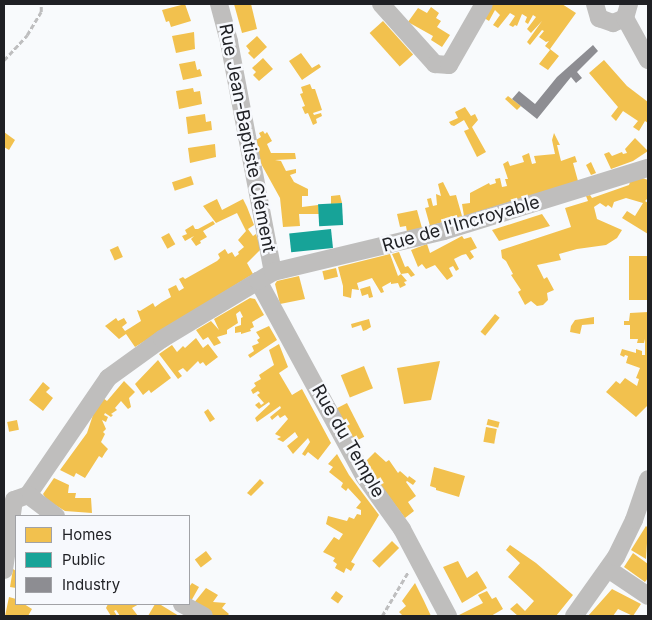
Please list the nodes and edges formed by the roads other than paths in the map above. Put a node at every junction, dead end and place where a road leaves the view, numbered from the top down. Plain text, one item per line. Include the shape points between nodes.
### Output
1 (219, 4) edge
2 (381, 4) edge
3 (484, 4) edge
4 (595, 4) edge
5 (627, 11) edge
6 (648, 60) edge
7 (648, 168) edge
8 (265, 276) junction
9 (648, 479) edge
10 (15, 498) edge
11 (54, 515) edge
12 (608, 569) junction
13 (4, 570) edge
14 (648, 596) edge
15 (184, 605) edge
16 (204, 616) edge
17 (448, 616) edge
18 (574, 616) edge

1 - 8 street, Rue Jean-Baptiste Clément via 229,42
2 - 3 street via 435,64 449,65
4 - 5 street via 597,13 605,22 615,23
5 - 6 street
7 - 8 street, Rue de l'Incroyable via 444,231
8 - 10 street, Rue de l'Incroyable via 162,338 108,378
8 - 17 street, Rue du Temple via 364,476 402,529
9 - 12 street via 632,526
10 - 11 street
10 - 13 street
12 - 14 street
12 - 18 street
15 - 16 street

